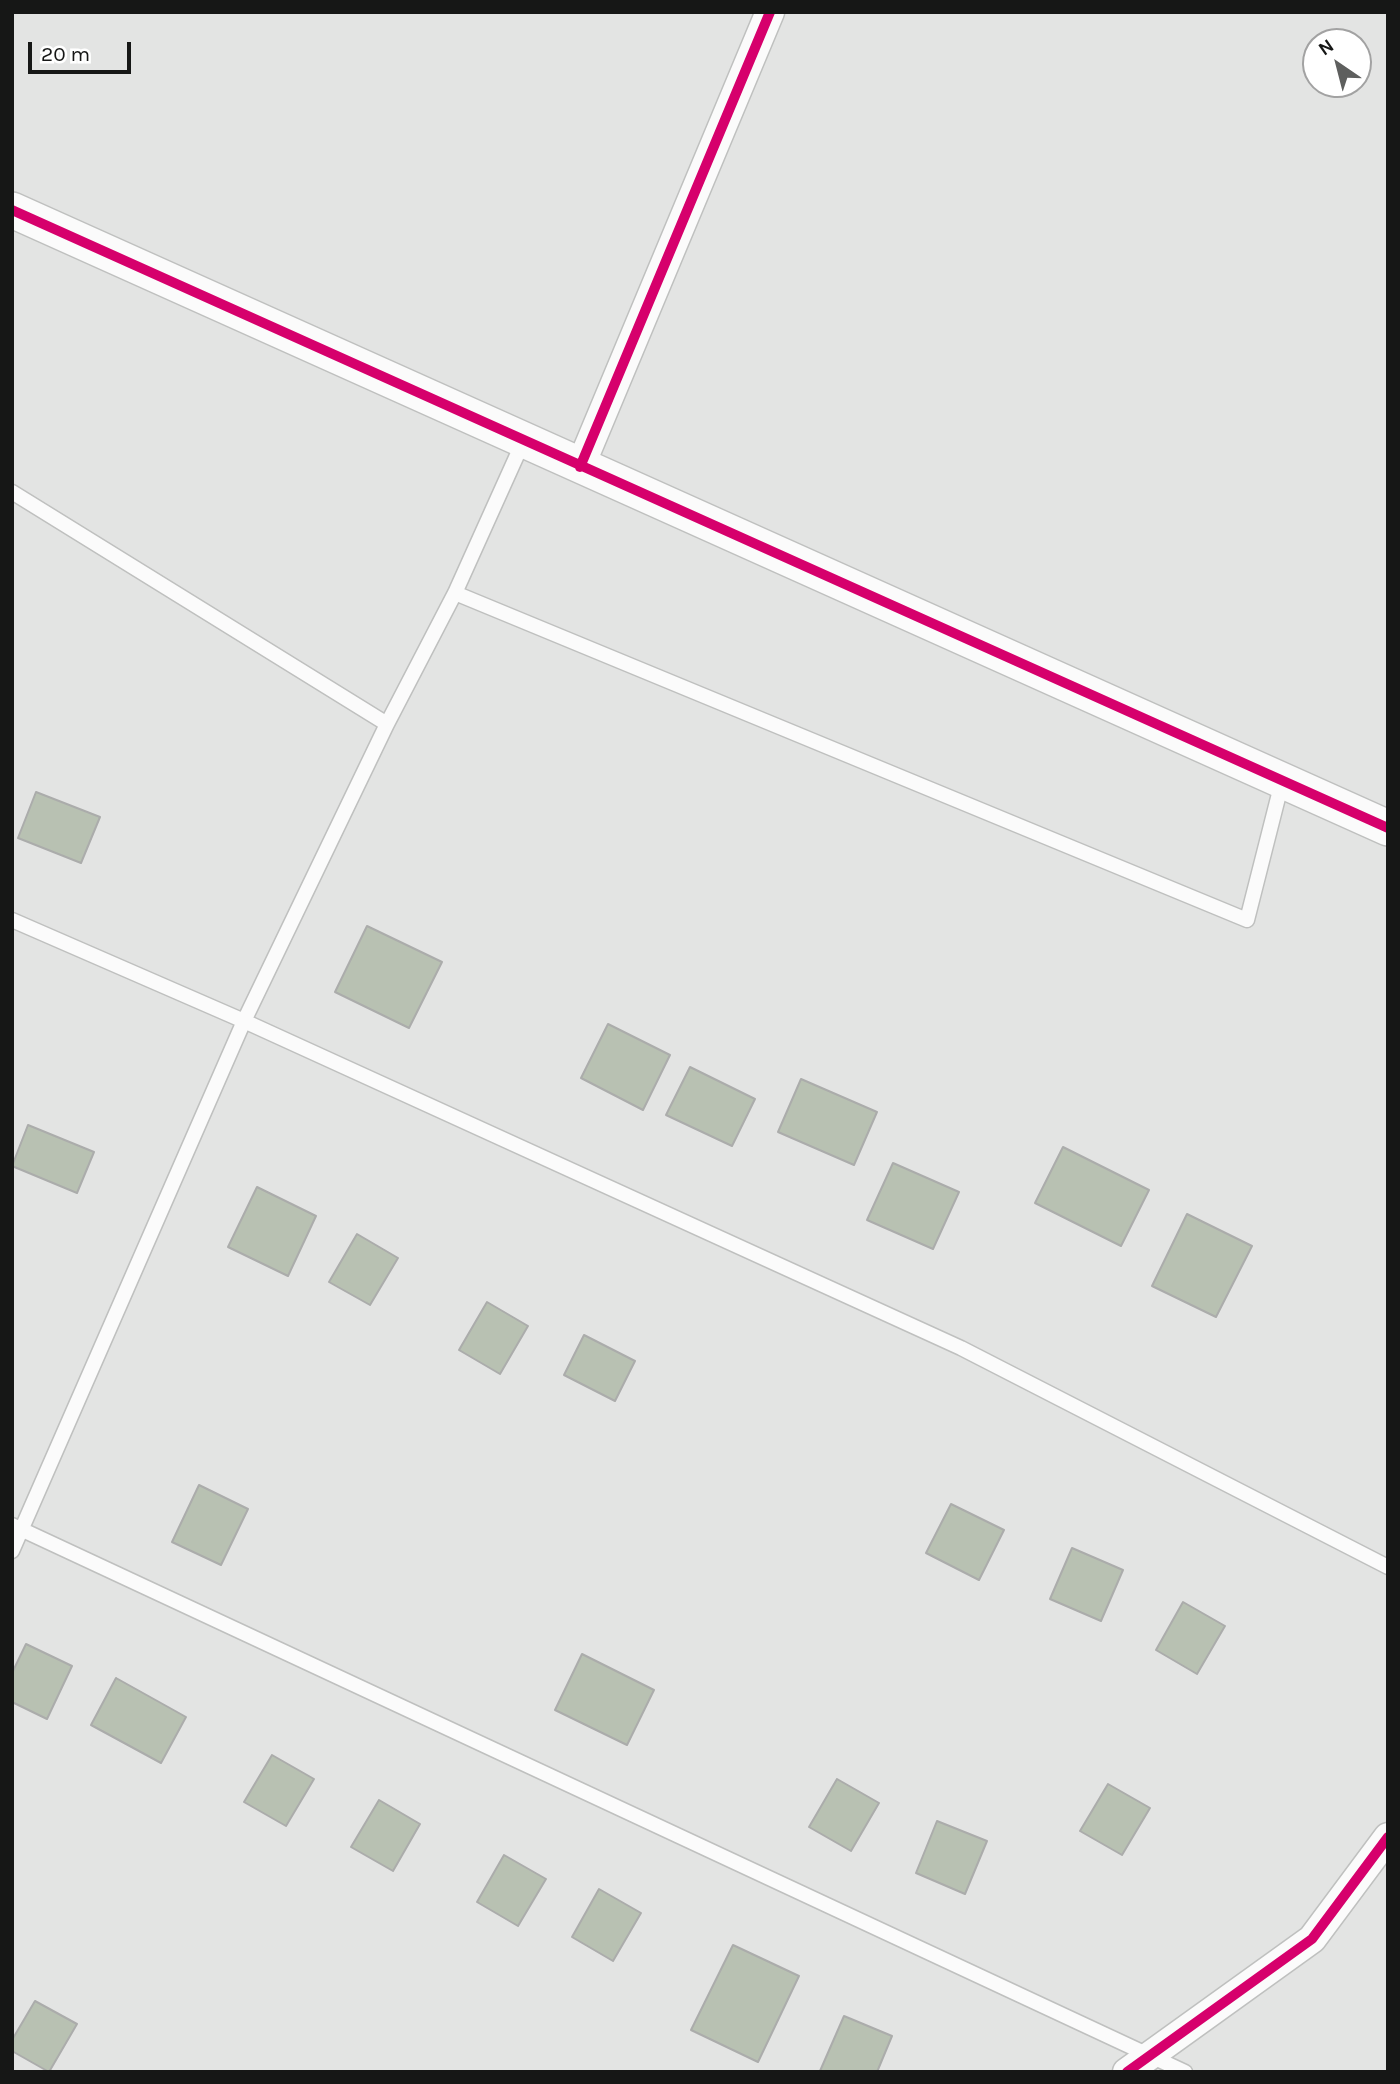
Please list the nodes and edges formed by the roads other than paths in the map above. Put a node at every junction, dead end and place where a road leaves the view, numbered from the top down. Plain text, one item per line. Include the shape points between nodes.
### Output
1 (770, 12) edge
2 (12, 210) edge
3 (523, 442) junction
4 (580, 467) junction
5 (12, 492) edge
6 (456, 593) junction
7 (387, 724) junction
8 (1282, 781) junction
9 (1388, 828) edge
10 (12, 919) edge
11 (244, 1021) junction
12 (17, 1527) edge
13 (12, 1551) edge
14 (1388, 1567) edge
15 (1388, 1837) edge
16 (1138, 2064) edge
17 (1185, 2072) edge

1 - 4 street
2 - 3 street
3 - 4 street
3 - 6 lane
4 - 8 street
5 - 7 lane
6 - 7 lane
6 - 8 lane via 1247,920
7 - 11 lane
8 - 9 street
10 - 11 lane
11 - 12 lane
11 - 14 lane via 961,1348
12 - 13 lane
12 - 16 lane
15 - 16 street via 1312,1939
16 - 17 lane

